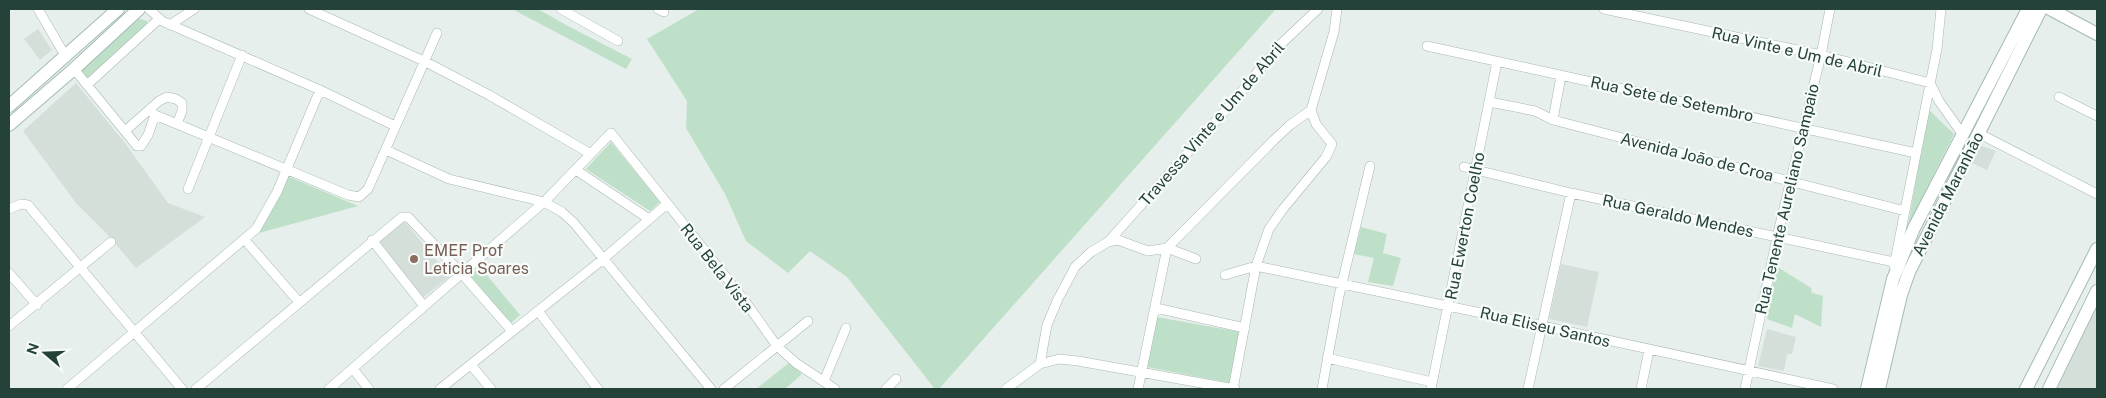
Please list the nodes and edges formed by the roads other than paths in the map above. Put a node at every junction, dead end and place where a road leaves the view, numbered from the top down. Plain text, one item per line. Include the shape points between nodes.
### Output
1 (38, 9) edge
2 (118, 9) edge
3 (139, 9) edge
4 (149, 9) edge
5 (194, 9) edge
6 (309, 9) edge
7 (561, 9) edge
8 (1318, 9) edge
9 (1337, 9) edge
10 (1604, 9) edge
11 (1830, 9) edge
12 (1941, 9) edge
13 (2028, 9) edge
14 (2041, 9) edge
15 (2050, 9) edge
16 (329, 13) edge
17 (159, 19) junction
18 (170, 25) junction
19 (437, 33) dead end
20 (2097, 34) edge
21 (618, 41) dead end
22 (1427, 46) dead end
23 (242, 55) junction
24 (1821, 55) junction
25 (66, 56) junction
26 (424, 61) junction
27 (1498, 62) junction
28 (74, 69) junction
29 (1561, 76) junction
30 (1930, 83) junction
31 (87, 85) junction
32 (320, 90) junction
33 (2059, 97) dead end
34 (1490, 102) junction
35 (9, 106) edge
36 (1311, 110) junction
37 (152, 112) junction
38 (2097, 116) edge
39 (1553, 120) junction
40 (177, 124) junction
41 (9, 125) edge
42 (396, 126) junction
43 (1803, 127) junction
44 (125, 131) junction
45 (1978, 133) junction
46 (1963, 135) junction
47 (209, 138) junction
48 (386, 150) junction
49 (1916, 153) junction
50 (591, 154) junction
51 (1370, 166) dead end
52 (1464, 167) dead end
53 (287, 170) junction
54 (576, 170) junction
55 (1476, 170) junction
56 (1792, 181) junction
57 (188, 189) dead end
58 (1571, 193) junction
59 (2097, 194) edge
60 (544, 202) junction
61 (667, 204) junction
62 (9, 209) edge
63 (1905, 211) junction
64 (649, 219) junction
65 (1777, 237) junction
66 (244, 239) junction
67 (372, 240) junction
68 (111, 242) dead end
69 (1108, 242) junction
70 (1167, 248) junction
71 (2097, 249) edge
72 (1196, 259) dead end
73 (602, 260) junction
74 (1894, 262) junction
75 (1256, 266) junction
76 (80, 269) junction
77 (9, 273) edge
78 (462, 274) junction
79 (1225, 275) dead end
80 (1893, 279) junction
81 (1342, 284) junction
82 (2097, 291) edge
83 (299, 302) junction
84 (36, 305) junction
85 (424, 306) junction
86 (1448, 306) junction
87 (1156, 308) junction
88 (538, 311) junction
89 (808, 321) dead end
90 (9, 326) edge
91 (1543, 326) junction
92 (846, 328) dead end
93 (1245, 328) junction
94 (512, 331) junction
95 (133, 332) junction
96 (777, 346) junction
97 (1649, 350) junction
98 (1327, 358) junction
99 (1040, 364) junction
100 (471, 365) junction
101 (353, 369) junction
102 (1749, 371) junction
103 (1142, 372) junction
104 (896, 379) dead end
105 (824, 381) junction
106 (1431, 386) edge
107 (67, 389) edge
108 (182, 389) edge
109 (196, 389) edge
110 (329, 389) edge
111 (369, 389) edge
112 (440, 389) edge
113 (491, 389) edge
114 (598, 389) edge
115 (711, 389) edge
116 (724, 389) edge
117 (835, 389) edge
118 (886, 389) edge
119 (1006, 389) edge
120 (1138, 389) edge
121 (1233, 389) edge
122 (1322, 389) edge
123 (1528, 389) edge
124 (1641, 389) edge
125 (1745, 389) edge
126 (1833, 389) edge
127 (1867, 389) edge
128 (1878, 389) edge
129 (2026, 389) edge
130 (2048, 389) edge

1 - 25 street
2 - 25 main road
3 - 28 main road
4 - 17 street
5 - 18 street
6 - 16 street
7 - 21 street
8 - 69 street, Travessa Vinte e Um de Abril via 1276,50
9 - 36 street via 1334,32
10 - 24 street, Rua Vinte e Um de Abril
11 - 24 street, Rua Tenente Aureliano Sampaio
12 - 30 street
13 - 46 main road, Avenida Maranhão
14 - 45 main road, Avenida Maranhão
15 - 20 main road
16 - 26 street
17 - 18 street
17 - 31 street
18 - 23 street
19 - 26 street
22 - 27 street, Rua Sete de Setembro
23 - 32 street
23 - 47 street
24 - 30 street, Rua Vinte e Um de Abril
24 - 43 street, Rua Tenente Aureliano Sampaio
25 - 35 main road
26 - 42 street
26 - 50 street
27 - 29 street, Rua Sete de Setembro
27 - 34 street, Rua Ewerton Coelho
28 - 31 street
28 - 41 main road
29 - 39 street
29 - 43 street, Rua Sete de Setembro
30 - 46 street
30 - 49 street
31 - 44 street
32 - 42 street
32 - 53 street
33 - 38 street
34 - 39 street, Avenida João de Croa via 1536,111
34 - 55 street, Rua Ewerton Coelho
36 - 70 street via 1274,140
36 - 75 street via 1316,124 1332,144 1326,157 1269,230
37 - 40 street
37 - 40 street via 164,98 176,99 182,103
37 - 44 street
37 - 44 street via 148,135 141,146 135,145
39 - 56 street, Avenida João de Croa
40 - 47 street
42 - 48 street
43 - 49 street, Rua Sete de Setembro
43 - 56 street, Rua Tenente Aureliano Sampaio
45 - 59 street
45 - 128 main road, Avenida Maranhão via 1901,295
46 - 80 main road, Avenida Maranhão via 1914,228
47 - 53 street
47 - 57 street
48 - 53 street via 368,189 359,198
48 - 60 street via 449,179
49 - 63 street
50 - 54 street
50 - 61 street, Rua Bela Vista via 611,133
51 - 81 street
52 - 55 street, Rua Geraldo Mendes
53 - 66 street via 269,209
54 - 60 street
54 - 64 street
55 - 58 street, Rua Geraldo Mendes
55 - 86 street, Rua Ewerton Coelho
56 - 63 street, Avenida João de Croa
56 - 65 street, Rua Tenente Aureliano Sampaio
58 - 65 street, Rua Geraldo Mendes
58 - 91 street
60 - 73 street via 570,219
60 - 78 street
61 - 64 street
61 - 96 street, Rua Bela Vista
62 - 76 street via 28,205
63 - 74 street
64 - 73 street
65 - 74 street, Rua Geraldo Mendes
65 - 102 street, Rua Tenente Aureliano Sampaio
66 - 83 street
66 - 95 street
67 - 78 street via 398,218 408,217
67 - 83 street
67 - 85 street
68 - 76 street
69 - 70 street via 1118,240 1148,251
69 - 99 street, Travessa Vinte e Um de Abril via 1084,258 1067,280 1047,325
70 - 72 street
70 - 87 street
71 - 129 main road
73 - 88 street
73 - 115 street
74 - 80 street
75 - 79 street
75 - 81 street, Rua Eliseu Santos
75 - 93 street
76 - 84 street
76 - 95 street
77 - 84 street
78 - 85 street
78 - 94 street
80 - 127 main road, Avenida Maranhão
81 - 86 street, Rua Eliseu Santos
81 - 98 street
82 - 130 main road
83 - 109 street
84 - 90 street
85 - 101 street
86 - 91 street, Rua Eliseu Santos
86 - 106 street, Rua Ewerton Coelho
87 - 93 street
87 - 103 street
88 - 94 street
88 - 114 street
89 - 96 street
91 - 97 street, Rua Eliseu Santos
91 - 123 street
92 - 105 street
93 - 121 street
94 - 100 street
95 - 107 street
95 - 108 street
96 - 105 street, Rua Bela Vista
96 - 116 street
97 - 102 street, Rua Eliseu Santos
97 - 124 street
98 - 106 street
98 - 122 street
99 - 103 street via 1068,360
99 - 119 street
100 - 112 street
100 - 113 street
101 - 110 street
101 - 111 street
102 - 125 street, Rua Tenente Aureliano Sampaio
102 - 126 street, Rua Eliseu Santos
103 - 120 street
103 - 121 street
104 - 118 street
105 - 117 street, Rua Bela Vista

